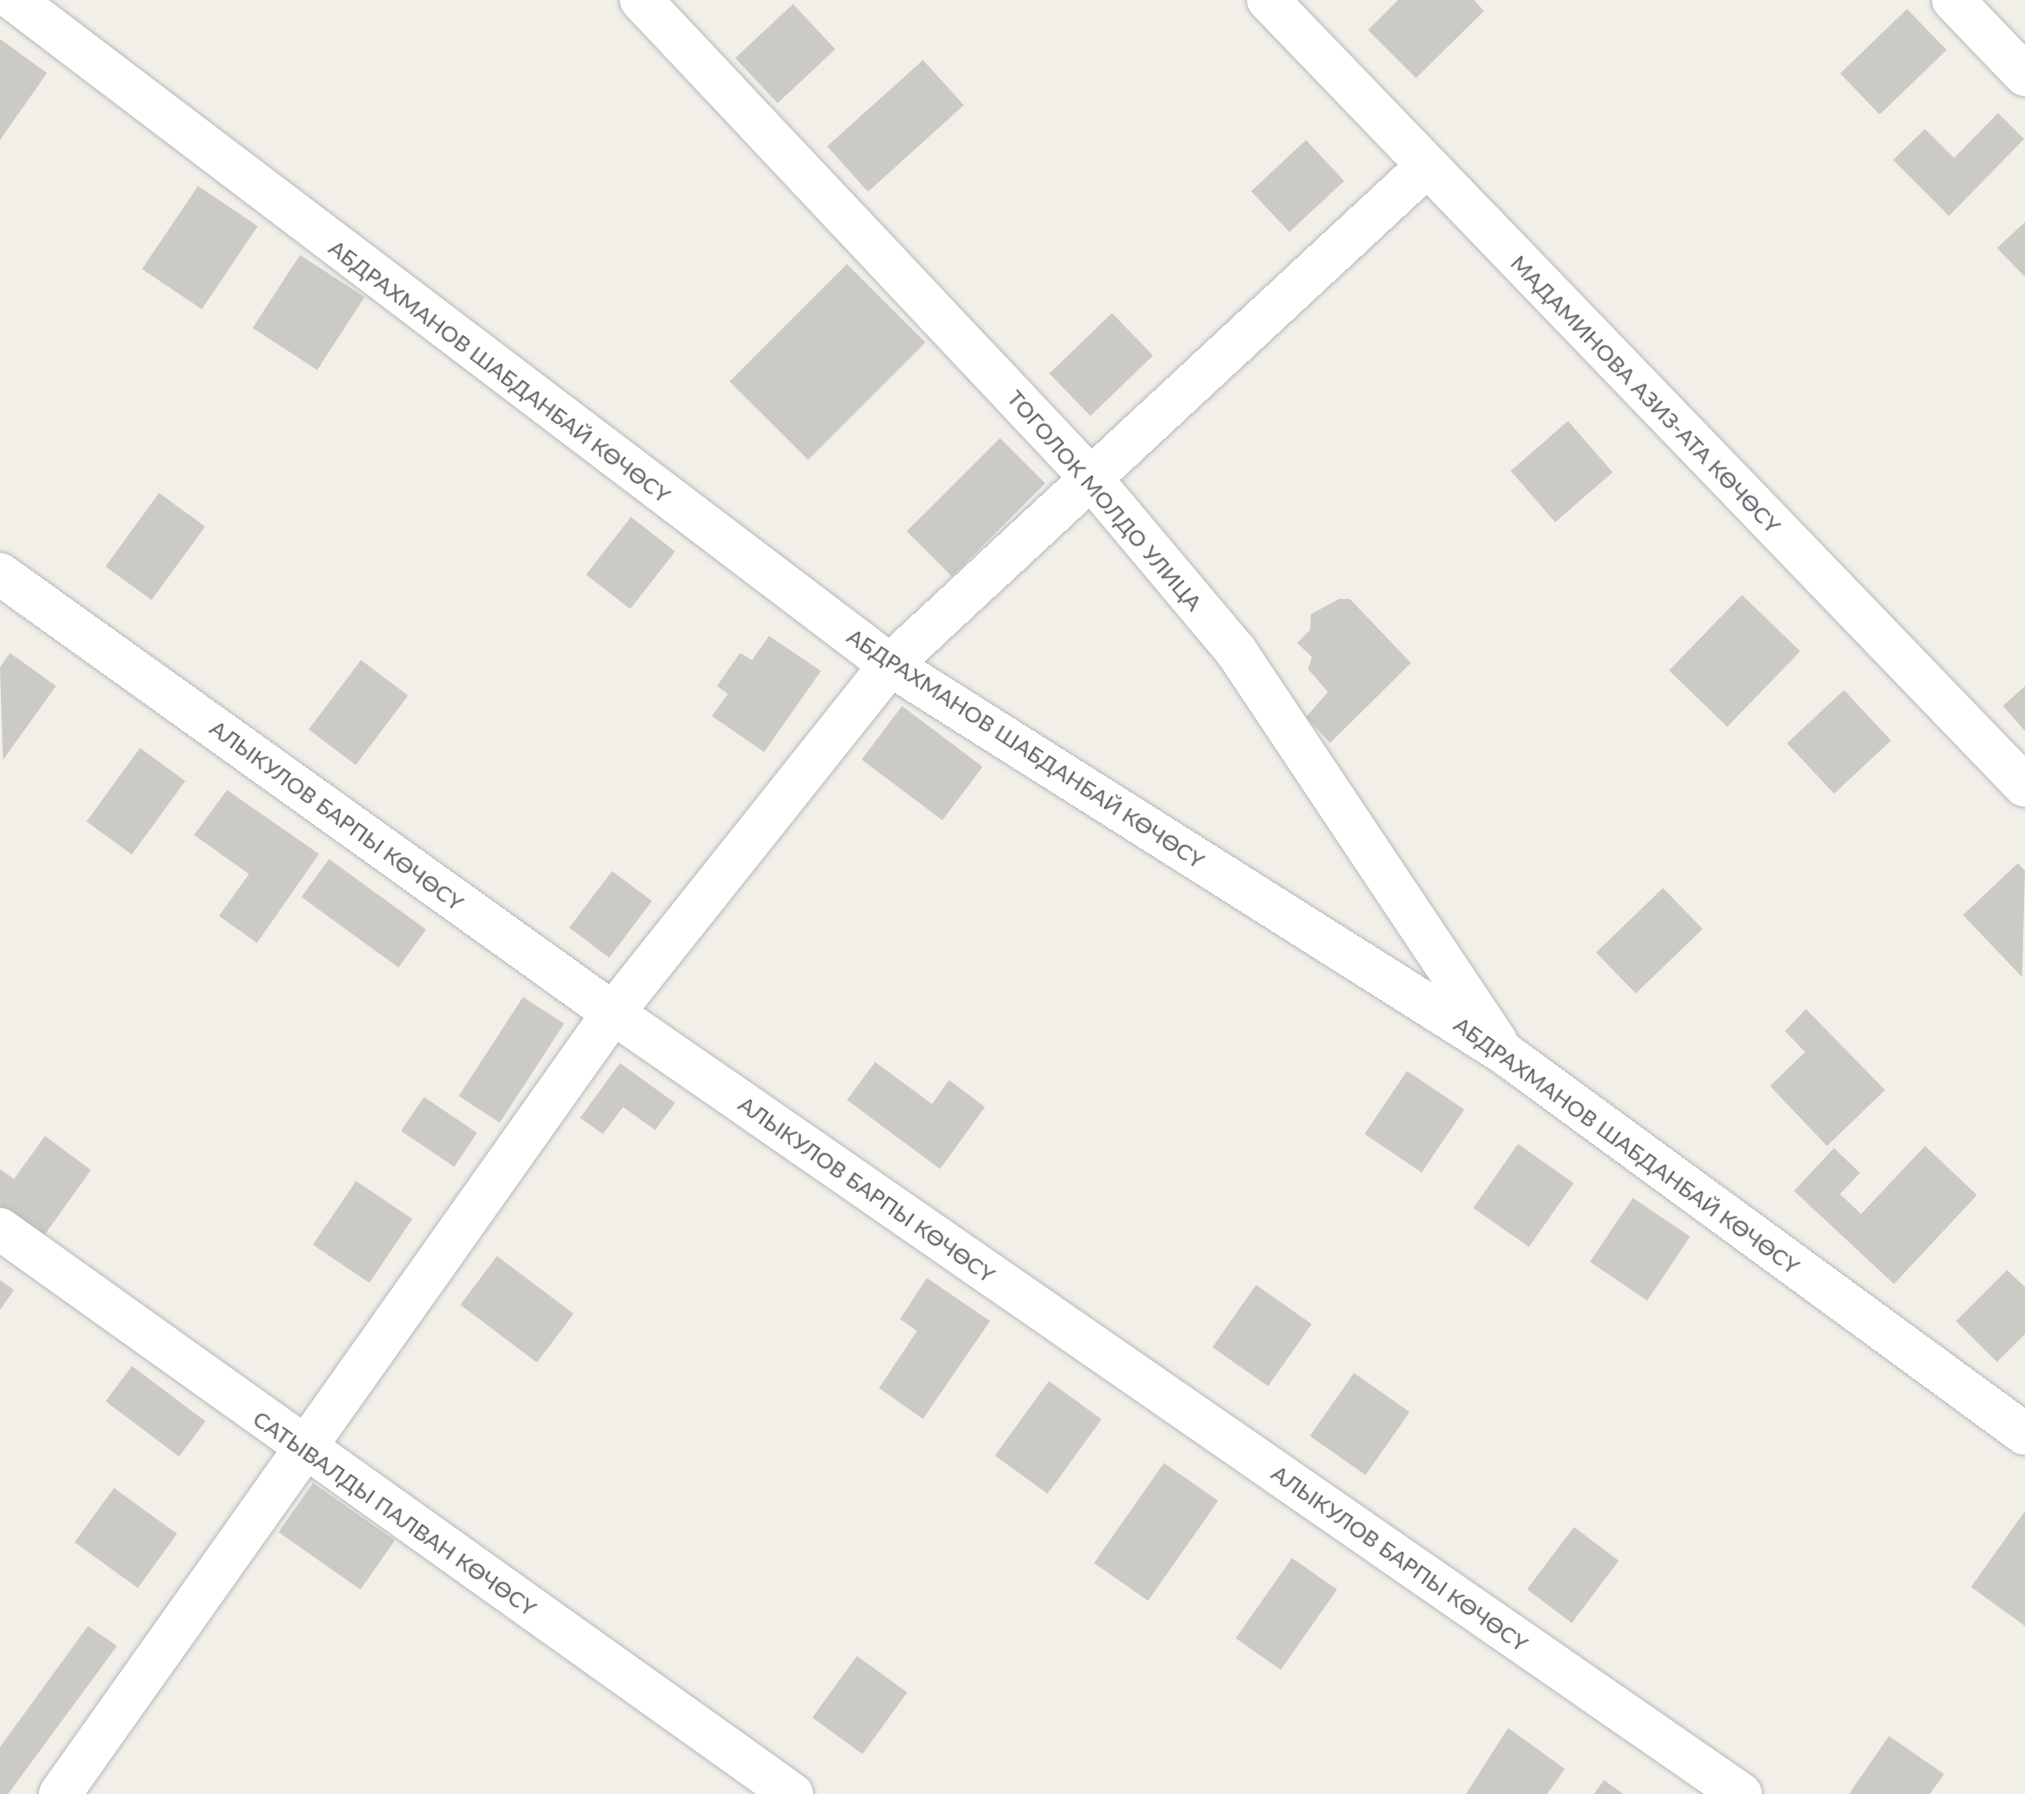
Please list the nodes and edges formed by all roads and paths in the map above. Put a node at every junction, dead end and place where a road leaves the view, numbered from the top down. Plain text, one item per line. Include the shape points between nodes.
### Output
1 (14, 0) edge
2 (641, 0) edge
3 (1268, 0) edge
4 (1953, 0) edge
5 (2025, 75) edge
6 (1426, 167) junction
7 (1089, 476) junction
8 (0, 574) edge
9 (890, 665) junction
10 (2025, 786) edge
11 (613, 1013) junction
12 (1504, 1053) junction
13 (0, 1229) edge
14 (2025, 1434) edge
15 (300, 1447) junction
16 (60, 1794) edge
17 (792, 1794) edge
18 (1741, 1794) edge

1 - 9 street, АБДРАХМАНОВ ШАБДАНБАЙ КӨЧӨСҮ
2 - 7 street, ТОГОЛОК МОЛДО УЛИЦА
3 - 6 street, МАДАМИНОВА АЗИЗ-АТА КӨЧӨСҮ
4 - 5 street
6 - 7 street
6 - 10 street, МАДАМИНОВА АЗИЗ-АТА КӨЧӨСҮ
7 - 9 street
7 - 12 street, ТОГОЛОК МОЛДО УЛИЦА via 1236,651
8 - 11 street, АЛЫКУЛОВ БАРПЫ КӨЧӨСҮ
9 - 11 street
9 - 12 street, АБДРАХМАНОВ ШАБДАНБАЙ КӨЧӨСҮ
11 - 15 street
11 - 18 street, АЛЫКУЛОВ БАРПЫ КӨЧӨСҮ
12 - 14 street, АБДРАХМАНОВ ШАБДАНБАЙ КӨЧӨСҮ
13 - 15 street, САТЫВАЛДЫ ПАЛВАН КӨЧӨСҮ
15 - 16 street
15 - 17 street, САТЫВАЛДЫ ПАЛВАН КӨЧӨСҮ

